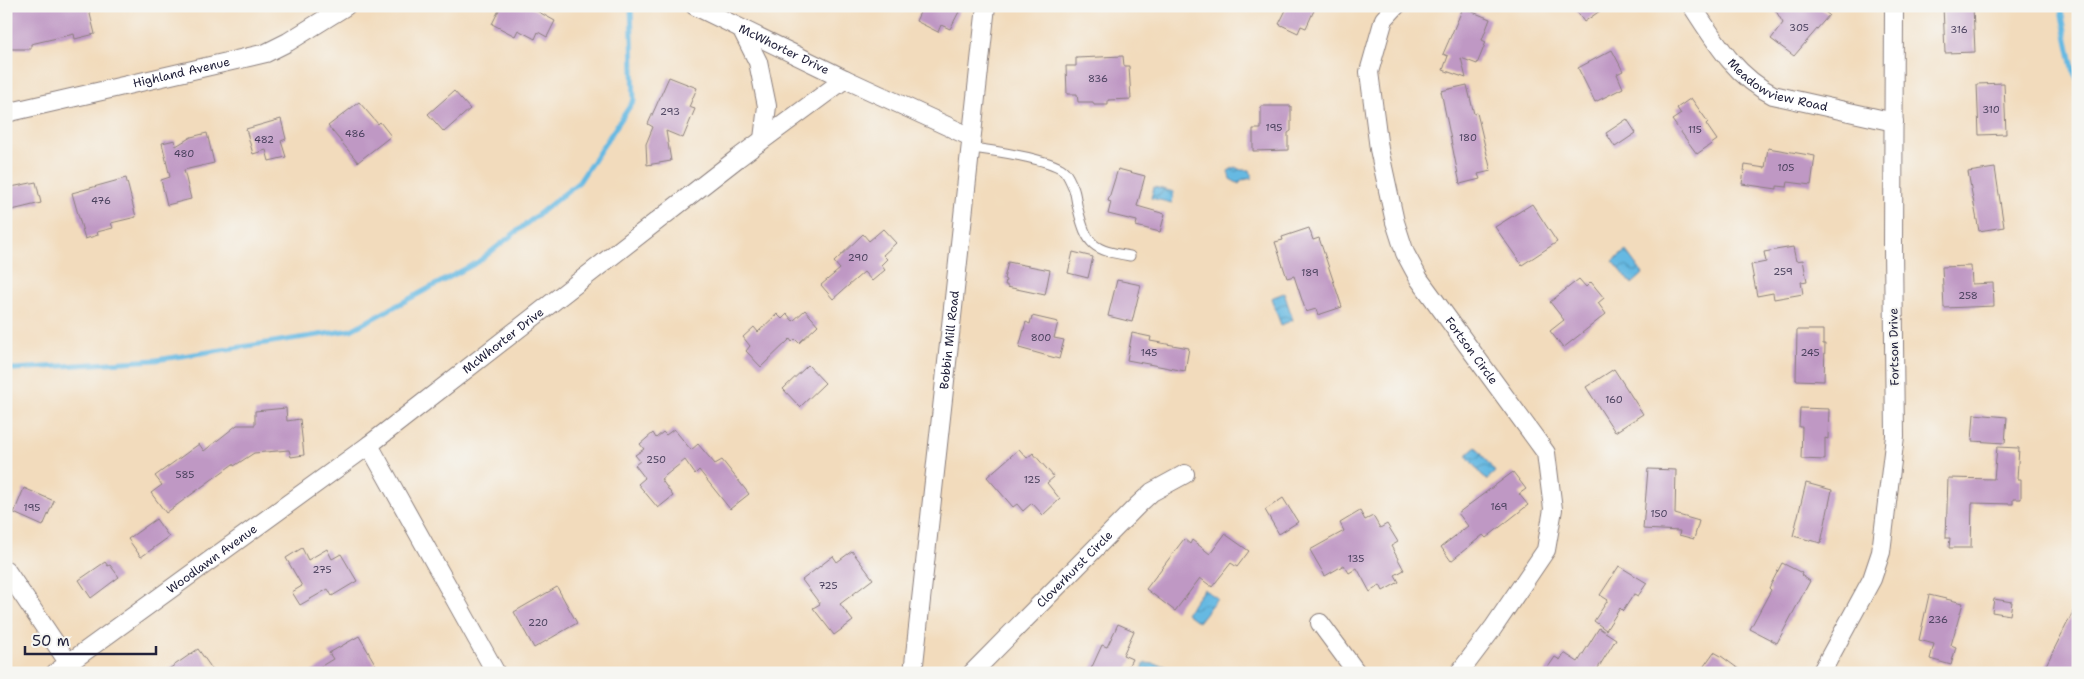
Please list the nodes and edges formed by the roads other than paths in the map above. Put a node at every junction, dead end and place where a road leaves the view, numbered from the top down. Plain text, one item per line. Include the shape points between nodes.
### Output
1 (346, 6) edge
2 (695, 6) edge
3 (986, 6) edge
4 (1396, 6) edge
5 (1692, 6) edge
6 (1894, 6) edge
7 (742, 30) junction
8 (845, 79) junction
9 (6, 113) edge
10 (1894, 122) junction
11 (763, 139) junction
12 (971, 142) junction
13 (1130, 256) dead end
14 (369, 445) junction
15 (1184, 474) dead end
16 (6, 570) edge
17 (1320, 623) dead end
18 (66, 670) edge
19 (496, 673) edge
20 (913, 673) edge
21 (972, 673) edge
22 (1357, 673) edge
23 (1460, 673) edge
24 (1821, 673) edge

1 - 9 street, Highland Avenue via 266,53
2 - 7 street, McWhorter Drive
3 - 12 street, Bobbin Mill Road
4 - 23 street, Fortson Circle via 1384,19 1369,72 1379,149 1395,222 1418,279 1546,453 1552,494 1553,509 1546,550
5 - 10 street, Meadowview Road via 1715,41 1744,77 1758,88 1773,96
6 - 10 street, Fortson Drive
7 - 8 street, McWhorter Drive
7 - 11 street via 758,62 767,106
8 - 11 street, McWhorter Drive
8 - 12 street, McWhorter Drive
10 - 24 street, Fortson Drive via 1895,436 1881,552 1872,578
11 - 14 street, McWhorter Drive
12 - 13 lane via 1056,164 1066,172 1084,230 1092,244 1107,252
12 - 20 street, Bobbin Mill Road
14 - 18 street, Woodlawn Avenue
14 - 19 street
15 - 21 street, Cloverhurst Circle via 1152,492 1138,505
16 - 18 street
17 - 22 street

